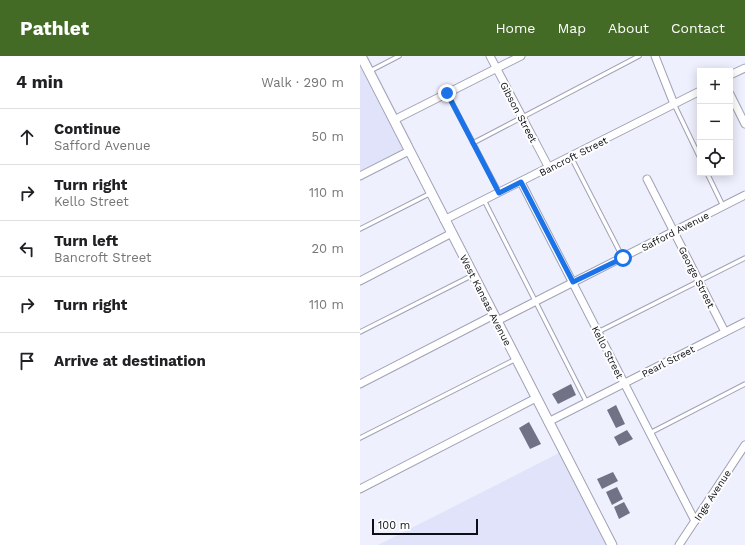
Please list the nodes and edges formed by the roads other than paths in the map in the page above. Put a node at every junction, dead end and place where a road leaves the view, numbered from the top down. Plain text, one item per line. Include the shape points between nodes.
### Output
1 (361, 56) edge
2 (399, 56) edge
3 (490, 56) edge
4 (521, 56) edge
5 (639, 56) edge
6 (655, 56) edge
7 (496, 68) junction
8 (745, 68) edge
9 (369, 72) junction
10 (733, 74) edge
11 (697, 92) edge
12 (447, 93) junction
13 (733, 100) edge
14 (674, 104) junction
15 (522, 118) junction
16 (394, 120) junction
17 (745, 124) edge
18 (473, 143) junction
19 (409, 151) junction
20 (697, 152) edge
21 (571, 156) junction
22 (549, 168) junction
23 (360, 176) edge
24 (709, 176) edge
25 (647, 179) dead end
26 (521, 182) junction
27 (431, 193) junction
28 (499, 193) junction
29 (745, 195) edge
30 (484, 200) junction
31 (724, 206) junction
32 (444, 220) junction
33 (360, 229) edge
34 (674, 232) junction
35 (452, 233) junction
36 (623, 258) junction
37 (745, 258) edge
38 (473, 275) junction
39 (360, 281) edge
40 (699, 281) junction
41 (573, 282) junction
42 (536, 302) junction
43 (495, 318) junction
44 (745, 322) edge
45 (360, 332) edge
46 (598, 332) junction
47 (725, 332) junction
48 (516, 358) junction
49 (360, 384) edge
50 (624, 384) junction
51 (745, 384) edge
52 (536, 398) junction
53 (586, 403) junction
54 (548, 422) junction
55 (650, 433) junction
56 (360, 438) edge
57 (745, 445) edge
58 (360, 489) edge
59 (695, 521) junction
60 (612, 545) edge
61 (679, 545) edge

1 - 9 street, West Kansas Avenue
2 - 9 lane
3 - 7 street, Gibson Street
4 - 7 street
5 - 15 lane
6 - 14 street
7 - 12 street
7 - 15 street, Gibson Street
8 - 10 street
9 - 16 street, West Kansas Avenue
11 - 14 street, Bancroft Street
12 - 16 street
12 - 18 lane
13 - 17 street
14 - 20 lane
14 - 21 street, Bancroft Street
15 - 18 lane
15 - 22 street, Gibson Street
16 - 19 street, West Kansas Avenue
18 - 28 lane
19 - 23 street
19 - 27 street, West Kansas Avenue
21 - 22 street, Bancroft Street
21 - 36 lane
22 - 26 street, Bancroft Street
24 - 31 lane
25 - 34 street, George Street
26 - 28 street, Bancroft Street
26 - 41 street, Kello Street
27 - 32 street, West Kansas Avenue
27 - 33 lane
28 - 30 street, Bancroft Street
29 - 31 street, Safford Avenue
30 - 32 street, Bancroft Street
30 - 42 lane
31 - 34 street, Safford Avenue
32 - 35 street, West Kansas Avenue
34 - 36 street, Safford Avenue
34 - 40 street, George Street
35 - 38 street, West Kansas Avenue
35 - 39 street
36 - 41 street, Safford Avenue
37 - 40 lane
38 - 43 street, West Kansas Avenue
38 - 45 lane
40 - 46 lane
40 - 47 street, George Street
41 - 42 street, Safford Avenue
41 - 46 street, Kello Street
42 - 43 street, Safford Avenue
42 - 53 lane
43 - 48 street, West Kansas Avenue
43 - 49 street, Safford Avenue
44 - 47 street, Pearl Street
46 - 50 street, Kello Street
47 - 50 street, Pearl Street
48 - 52 street, West Kansas Avenue
48 - 56 lane
50 - 53 street, Pearl Street
50 - 55 street, Kello Street
51 - 55 lane
52 - 54 street, West Kansas Avenue
52 - 58 street
53 - 54 street, Pearl Street
54 - 60 street, West Kansas Avenue
55 - 59 street, Kello Street
57 - 59 street, Inge Avenue
59 - 61 street, Inge Avenue

